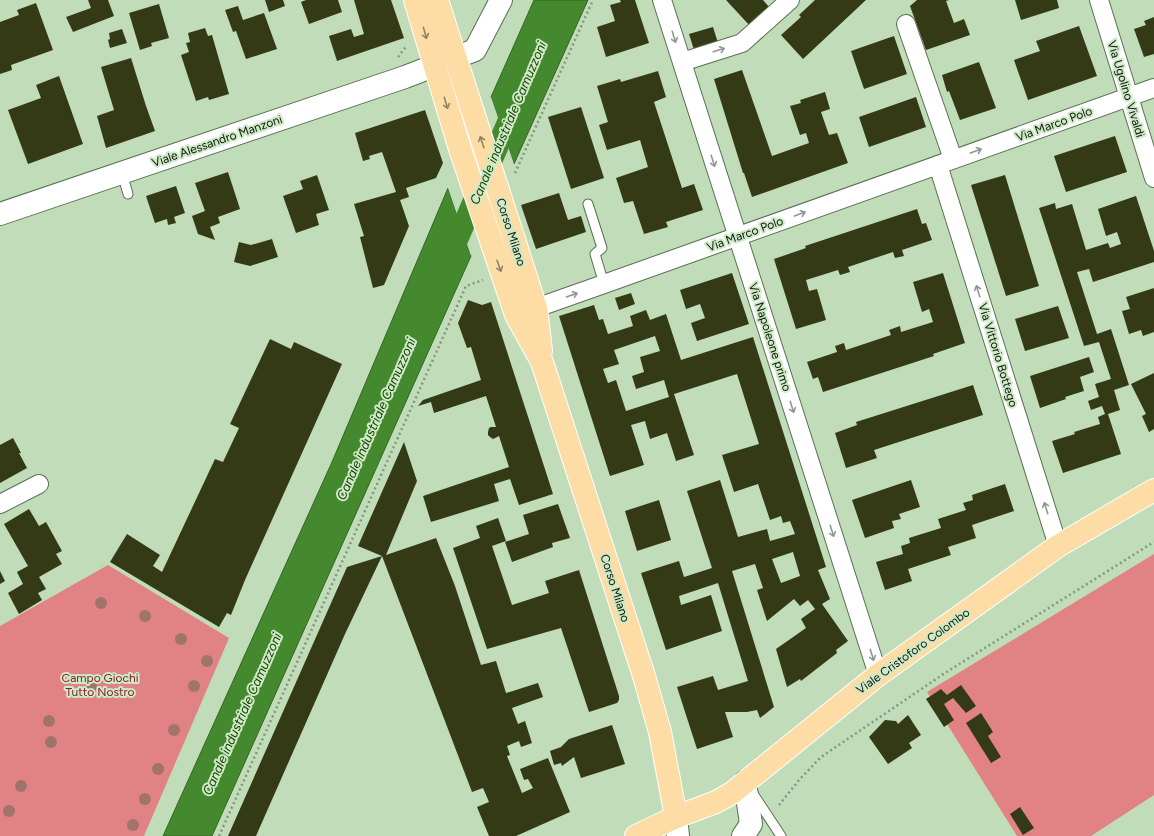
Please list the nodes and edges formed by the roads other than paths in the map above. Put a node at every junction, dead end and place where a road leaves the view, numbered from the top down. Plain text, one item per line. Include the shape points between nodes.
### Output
1 (415, 0) edge
2 (436, 0) edge
3 (500, 0) edge
4 (662, 0) edge
5 (790, 0) edge
6 (1099, 0) edge
7 (906, 24) dead end
8 (455, 58) junction
9 (682, 62) junction
10 (434, 66) junction
11 (1154, 88) edge
12 (1129, 97) junction
13 (946, 162) junction
14 (122, 173) junction
15 (1154, 178) edge
16 (128, 194) dead end
17 (588, 204) dead end
18 (0, 214) edge
19 (738, 237) junction
20 (604, 284) junction
21 (536, 308) junction
22 (542, 362) junction
23 (39, 484) dead end
24 (1154, 490) edge
25 (0, 504) edge
26 (1058, 546) junction
27 (878, 675) junction
28 (745, 782) junction
29 (677, 827) edge
30 (636, 836) edge
31 (743, 836) edge
32 (781, 836) edge

1 -> 10 main road, Corso Milano
2 - 8 main road, Corso Milano
3 - 8 street via 475,50
4 -> 9 street, Via Napoleone primo
9 -> 5 street via 742,43
6 - 12 street, Via Ugolino Vivaldi
7 - 13 street
8 - 10 street
21 -> 8 main road, Corso Milano
9 -> 19 street, Via Napoleone primo
10 - 14 street, Viale Alessandro Manzoni
10 -> 22 main road, Corso Milano via 516,315
11 - 12 street, Via Marco Polo
13 -> 12 street, Via Marco Polo
12 - 15 street, Via Ugolino Vivaldi
19 -> 13 street, Via Marco Polo
26 -> 13 street, Via Vittorio Bottego
14 - 16 lane
14 - 18 street, Viale Alessandro Manzoni
17 - 20 lane via 602,248 595,254
19 - 20 street, Via Marco Polo
19 -> 27 street, Via Napoleone primo
21 -> 20 street, Via Marco Polo
21 - 22 main road, Corso Milano
22 - 29 main road, Corso Milano via 644,676 660,732
23 - 25 street
24 - 26 main road, Viale Cristoforo Colombo
26 - 27 main road, Viale Cristoforo Colombo
27 - 28 main road, Viale Cristoforo Colombo
28 - 29 main road, Viale Cristoforo Colombo
28 - 31 street via 751,824
28 - 32 lane
29 - 30 main road, Viale Cristoforo Colombo

